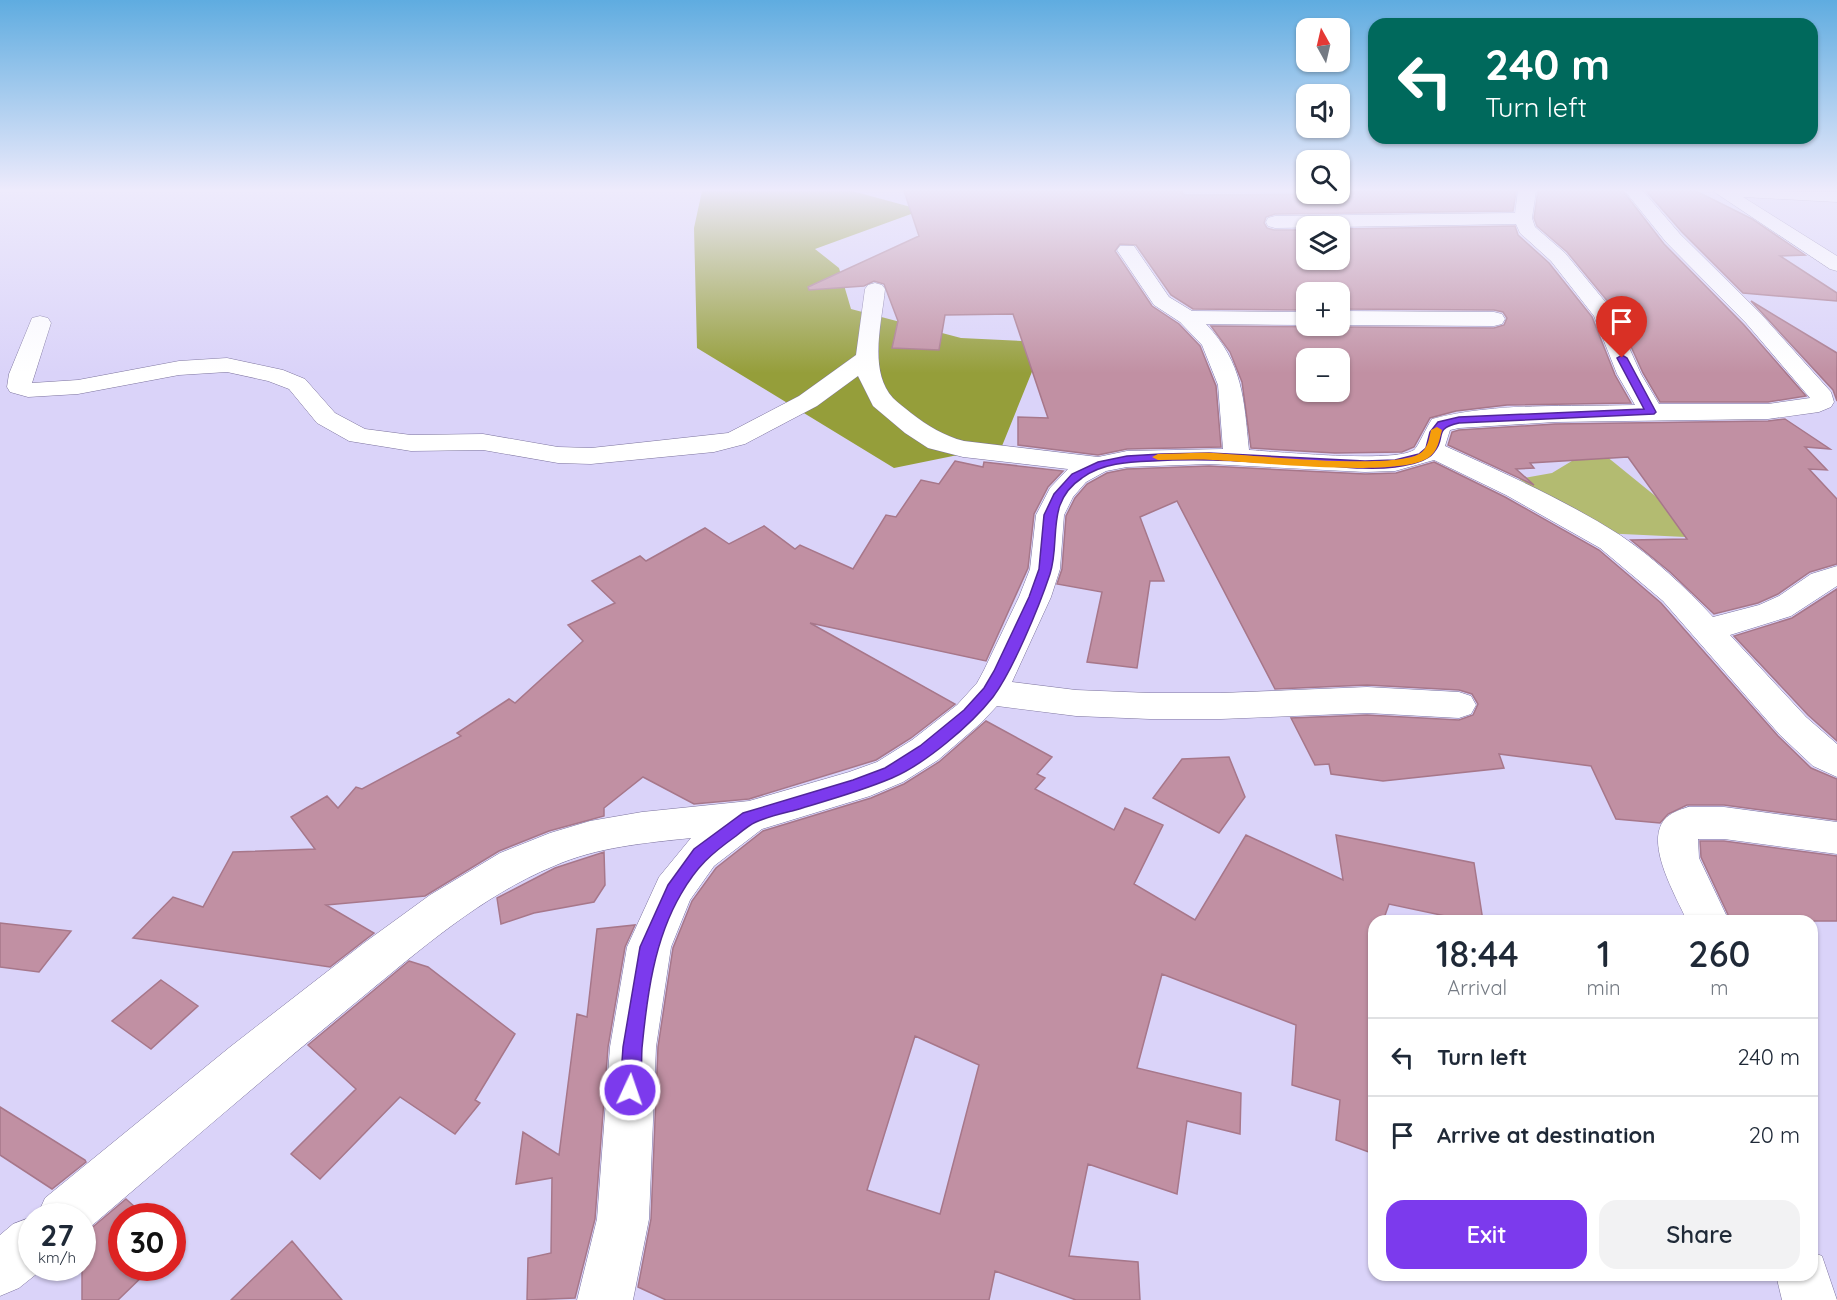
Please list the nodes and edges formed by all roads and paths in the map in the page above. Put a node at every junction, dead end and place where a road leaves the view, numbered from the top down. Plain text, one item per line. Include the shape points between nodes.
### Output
1 (1128, 252) edge
2 (1552, 252) edge
3 (1685, 252) edge
4 (1815, 252) edge
5 (1837, 266) edge
6 (875, 289) dead end
7 (1188, 317) junction
8 (1296, 318) edge
9 (1350, 318) edge
10 (1494, 320) dead end
11 (40, 323) dead end
12 (867, 358) junction
13 (1651, 412) junction
14 (1431, 449) junction
15 (1237, 458) junction
16 (1098, 465) junction
17 (1837, 576) edge
18 (1706, 629) junction
19 (989, 692) junction
20 (1459, 705) dead end
21 (1837, 763) edge
22 (749, 817) junction
23 (1837, 838) edge
24 (1705, 915) edge
25 (79, 1203) edge
26 (18, 1254) edge
27 (0, 1269) edge
28 (1805, 1281) edge
29 (605, 1300) edge
30 (1810, 1300) edge

1 - 7 street via 1161,301
2 - 13 street via 1604,315 1629,374
3 - 13 street via 1745,310 1822,397 1822,402 1796,409
4 - 5 street
6 - 12 street
7 - 8 street
7 - 15 street via 1212,343 1230,385
9 - 10 street
11 - 12 street via 21,374 19,387 28,390 78,387 178,368 226,365 275,375 297,384 326,418 358,436 400,442 483,442 558,455 620,454 736,439 808,401
12 - 16 street via 870,379 882,401 936,442 963,449
13 - 14 street via 1459,420 1441,424
14 - 15 street via 1422,457 1395,463
14 - 18 street via 1516,489 1610,542 1674,594
15 - 16 street via 1161,457
16 - 19 street via 1076,476 1060,494 1050,515 1045,569
17 - 18 street via 1820,579 1790,603 1760,617
18 - 21 street via 1793,726
19 - 20 street via 1076,703 1150,706 1367,699
19 - 22 street via 954,727 890,772
22 - 25 street via 619,830 540,853 501,872 446,906 328,998
22 - 29 street via 700,854 674,890 648,947 633,1047 622,1219
23 - 24 street via 1724,823 1688,823 1678,831 1679,858
26 - 27 street
28 - 30 street

